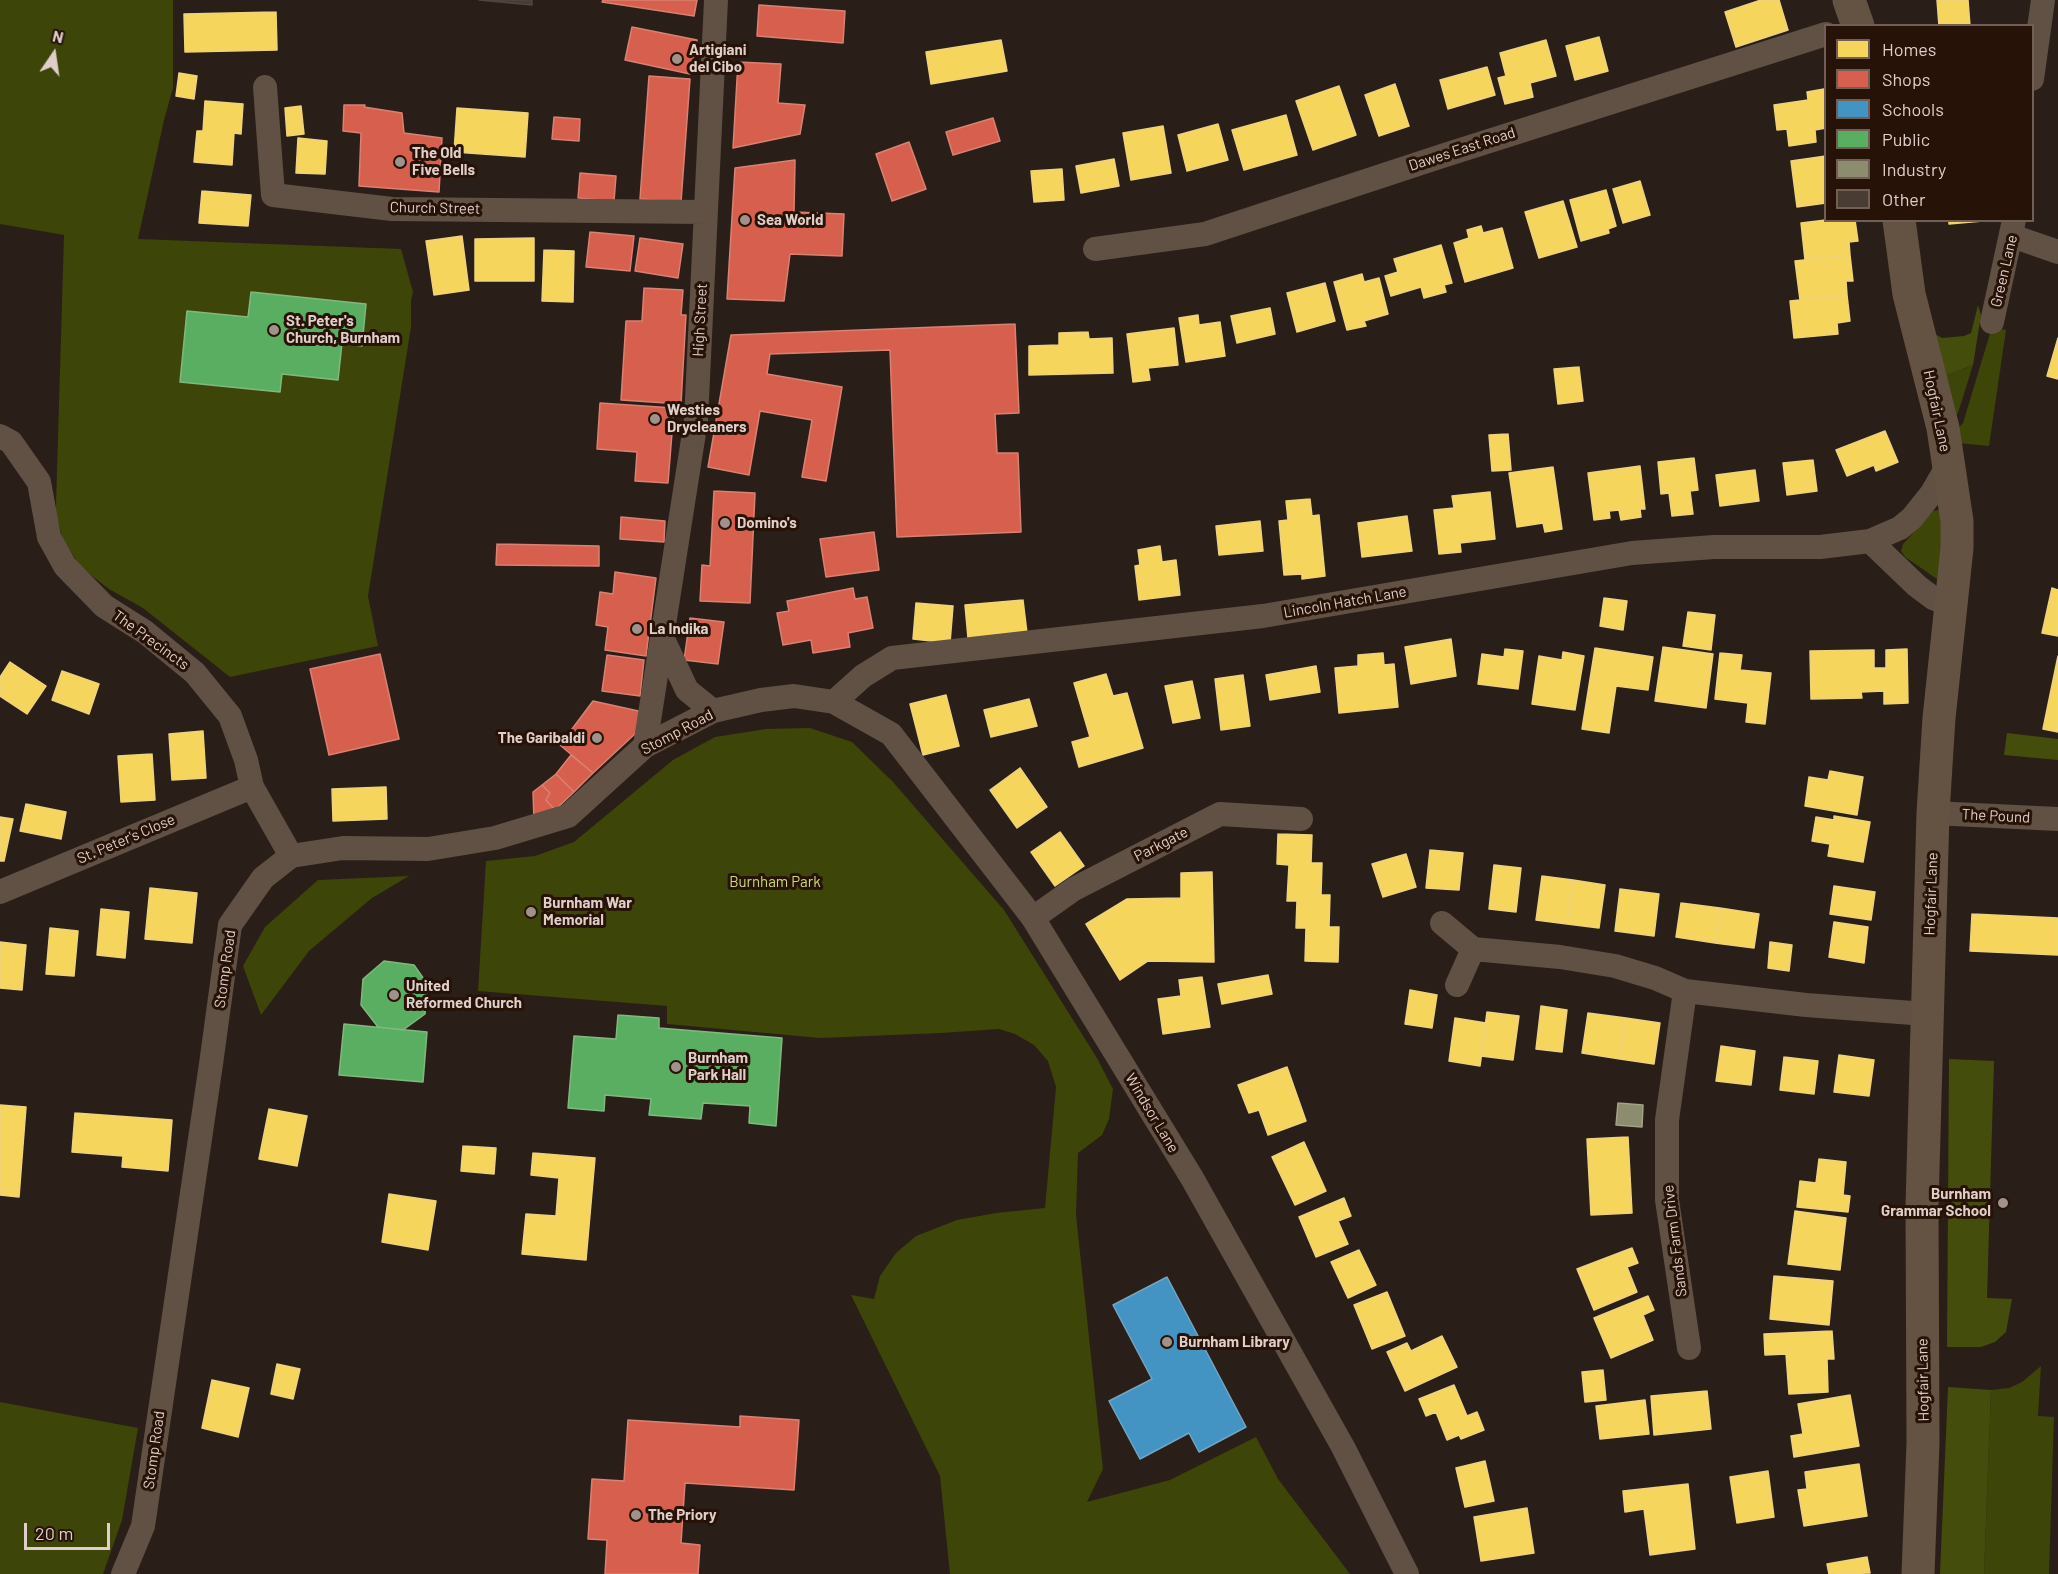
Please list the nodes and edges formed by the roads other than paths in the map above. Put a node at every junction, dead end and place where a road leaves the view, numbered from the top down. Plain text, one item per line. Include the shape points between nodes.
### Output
1 (716, 0) edge
2 (2043, 0) edge
3 (1824, 35) edge
4 (2034, 65) edge
5 (265, 87) dead end
6 (705, 212) junction
7 (1899, 222) edge
8 (2013, 228) edge
9 (1095, 249) dead end
10 (2058, 252) edge
11 (1992, 322) dead end
12 (0, 436) edge
13 (1948, 465) junction
14 (1870, 541) junction
15 (1951, 605) junction
16 (663, 639) junction
17 (834, 702) junction
18 (713, 711) junction
19 (645, 746) junction
20 (252, 787) junction
21 (1934, 813) junction
22 (1301, 819) dead end
23 (2058, 819) edge
24 (291, 856) junction
25 (0, 892) edge
26 (1033, 918) junction
27 (1442, 923) dead end
28 (1473, 949) junction
29 (1457, 985) dead end
30 (1685, 991) junction
31 (1926, 1014) junction
32 (1689, 1348) dead end
33 (123, 1574) edge
34 (1407, 1574) edge
35 (1918, 1574) edge

1 - 6 street, High Street
2 - 4 street
3 - 9 street, Dawes East Road via 1205,234
5 - 6 street, Church Street via 273,195 392,209
6 - 16 street, High Street via 696,420
7 - 13 street, Hogfair Lane via 1909,294 1943,428
8 - 10 street
8 - 11 street, Green Lane
12 - 20 street, The Precincts via 12,442 39,482 48,537 65,566 104,606 145,632 195,672 230,716
13 - 14 street, Lincoln Hatch Lane via 1928,500 1912,518 1900,528
13 - 15 street, Hogfair Lane via 1957,521
14 - 15 street via 1917,586
14 - 17 street, Lincoln Hatch Lane via 1820,547 1714,547 1632,553 1263,616 892,658 863,676
15 - 21 street, Hogfair Lane
16 - 18 street via 687,690
16 - 19 street, High Street
17 - 18 street, Stomp Road via 794,696
17 - 26 street, Windsor Lane via 891,734
18 - 19 street, Stomp Road
19 - 24 street, Stomp Road via 568,816 495,838 428,849 343,848
20 - 24 street, The Precincts
20 - 25 street, St. Peter's Close
21 - 23 street, The Pound
21 - 31 street, Hogfair Lane
22 - 26 street, Parkgate via 1220,814 1074,889
24 - 33 street, Stomp Road via 262,878 230,925 143,1526
26 - 34 street, Windsor Lane via 1209,1208 1343,1447
27 - 28 street
28 - 29 street
28 - 30 street via 1602,963
30 - 31 street
30 - 32 street, Sands Farm Drive via 1667,1120 1667,1200
31 - 35 street, Hogfair Lane via 1923,1443

